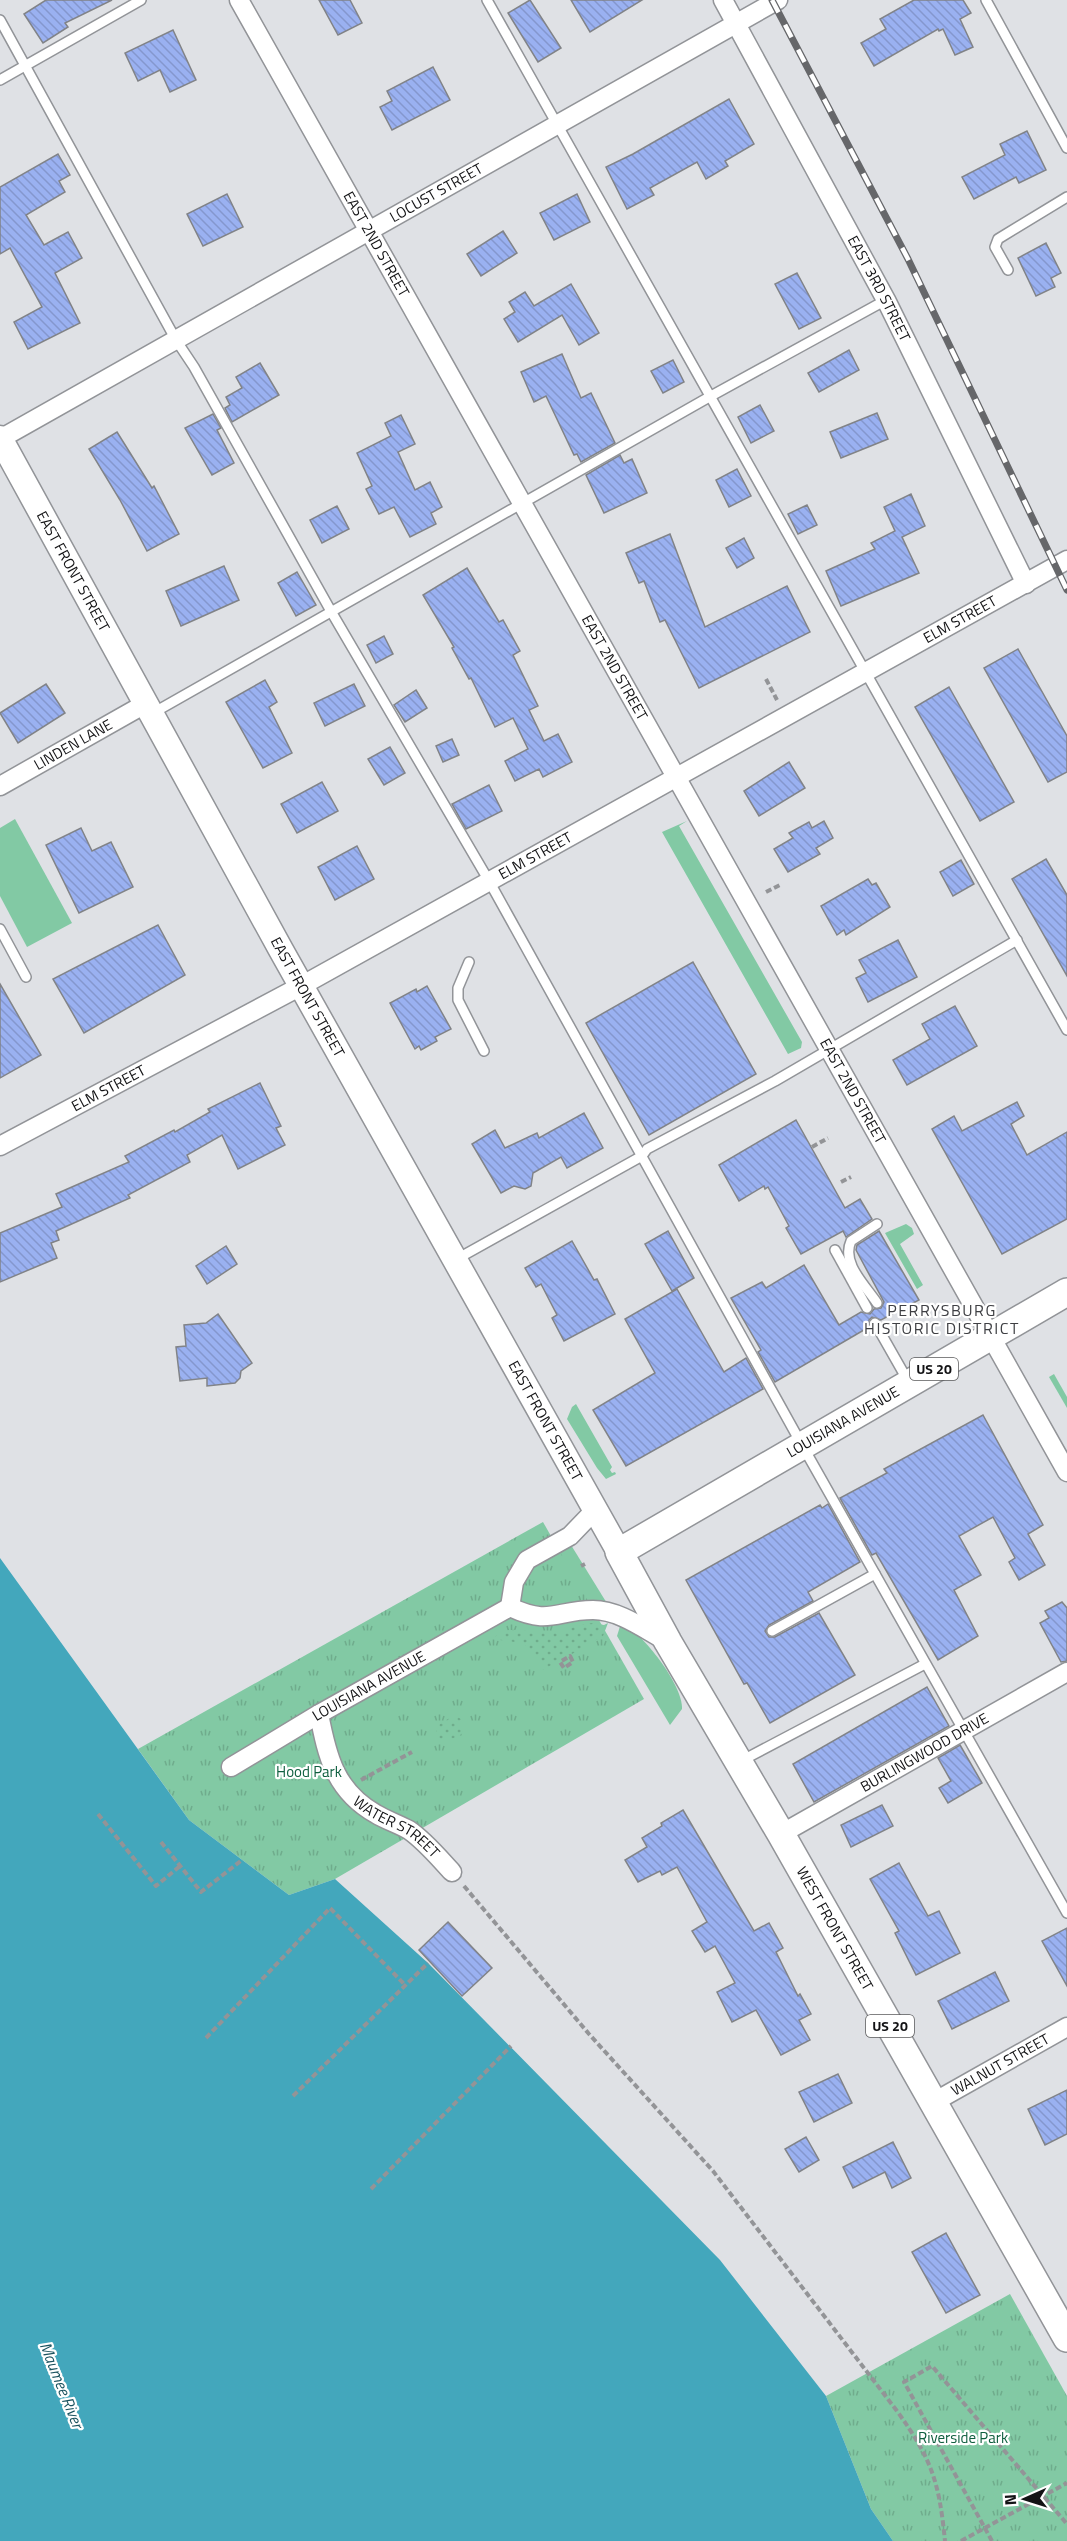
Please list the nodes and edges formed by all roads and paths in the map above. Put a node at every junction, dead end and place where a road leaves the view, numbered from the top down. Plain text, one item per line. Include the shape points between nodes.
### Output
1 (141, 0) edge
2 (238, 0) edge
3 (487, 0) edge
4 (723, 0) edge
5 (778, 0) edge
6 (986, 0) edge
7 (0, 21) edge
8 (735, 24) junction
9 (26, 65) junction
10 (0, 80) edge
11 (558, 124) junction
12 (1067, 148) edge
13 (1067, 197) edge
14 (367, 231) junction
15 (1008, 270) dead end
16 (886, 300) junction
17 (176, 340) junction
18 (711, 396) junction
19 (0, 438) edge
20 (521, 504) junction
21 (1067, 560) edge
22 (1026, 584) junction
23 (332, 613) junction
24 (867, 672) junction
25 (148, 709) junction
26 (676, 778) junction
27 (0, 786) edge
28 (489, 881) junction
29 (780, 885) dead end
30 (766, 892) dead end
31 (0, 929) edge
32 (1017, 940) junction
33 (469, 962) dead end
34 (26, 977) dead end
35 (301, 986) junction
36 (1067, 1030) edge
37 (829, 1050) junction
38 (484, 1051) dead end
39 (828, 1138) dead end
40 (0, 1146) edge
41 (812, 1147) dead end
42 (642, 1156) junction
43 (851, 1177) dead end
44 (842, 1182) dead end
45 (877, 1224) dead end
46 (835, 1250) dead end
47 (455, 1260) junction
48 (1067, 1292) edge
49 (877, 1303) dead end
50 (867, 1308) dead end
51 (875, 1323) dead end
52 (991, 1336) junction
53 (909, 1383) junction
54 (802, 1445) junction
55 (1067, 1472) edge
56 (596, 1509) junction
57 (619, 1552) junction
58 (875, 1575) junction
59 (510, 1607) junction
60 (772, 1631) dead end
61 (668, 1642) junction
62 (925, 1664) junction
63 (1067, 1672) edge
64 (318, 1714) junction
65 (962, 1731) junction
66 (412, 1752) dead end
67 (739, 1762) junction
68 (231, 1767) dead end
69 (355, 1783) dead end
70 (98, 1814) dead end
71 (781, 1834) junction
72 (161, 1842) dead end
73 (242, 1860) dead end
74 (180, 1866) junction
75 (452, 1872) joint
76 (1067, 1913) edge
77 (428, 1963) dead end
78 (405, 1984) junction
79 (1067, 2027) edge
80 (206, 2038) dead end
81 (511, 2046) dead end
82 (293, 2096) dead end
83 (934, 2102) junction
84 (371, 2190) dead end
85 (1067, 2338) edge
86 (1067, 2483) edge
87 (1044, 2496) junction
88 (1067, 2524) edge
89 (985, 2529) junction
90 (945, 2541) edge
91 (961, 2541) edge
92 (992, 2541) edge

1 - 9 lane
2 - 14 street, EAST 2ND STREET
3 - 11 lane
4 - 8 street, EAST 3RD STREET
5 - 8 street, LOCUST STREET
6 - 12 lane
7 - 9 lane
8 - 11 street, LOCUST STREET
8 - 16 street, EAST 3RD STREET
9 - 10 lane
9 - 17 lane
11 - 14 street, LOCUST STREET
11 - 18 lane
13 - 15 lane via 998,239 995,247
14 - 17 street, LOCUST STREET
14 - 20 street, EAST 2ND STREET
16 - 18 lane
16 - 22 street, EAST 3RD STREET
17 - 19 street, LOCUST STREET
17 - 23 lane
18 - 20 lane
18 - 24 lane
19 - 25 main road, EAST FRONT STREET
20 - 23 lane
20 - 26 street, EAST 2ND STREET
21 - 22 street, ELM STREET
22 - 24 street, ELM STREET
23 - 25 lane
23 - 28 lane
24 - 26 street, ELM STREET
24 - 32 lane
25 - 27 street, LINDEN LANE
25 - 35 main road, EAST FRONT STREET
26 - 28 street, ELM STREET
26 - 37 street, EAST 2ND STREET
28 - 35 street, ELM STREET
28 - 42 lane
29 - 30 path
31 - 34 lane
32 - 36 lane
32 - 37 lane
33 - 38 lane via 458,988 458,1000
35 - 40 street, ELM STREET
35 - 47 main road, EAST FRONT STREET
37 - 42 lane via 646,1149
37 - 52 street, EAST 2ND STREET
39 - 41 path
42 - 47 lane
42 - 54 lane
43 - 44 path
45 - 49 lane via 850,1240 848,1252 853,1268
46 - 50 lane
47 - 56 main road, EAST FRONT STREET
48 - 52 main road, LOUISIANA AVENUE / US 20
51 - 53 lane
52 - 53 main road, LOUISIANA AVENUE / US 20
52 - 55 street, EAST 2ND STREET
53 - 54 main road, LOUISIANA AVENUE / US 20
54 - 57 main road, LOUISIANA AVENUE / US 20
54 - 58 lane
56 - 57 main road, EAST FRONT STREET
56 - 59 street via 570,1536 527,1560 514,1582
57 - 61 main road, WEST FRONT STREET / US 20
58 - 60 lane
58 - 62 lane
59 - 61 street via 527,1616 541,1617 578,1611 607,1612
59 - 64 street, LOUISIANA AVENUE
61 - 67 main road, WEST FRONT STREET / US 20
62 - 65 lane
62 - 67 lane
63 - 65 street, BURLINGWOOD DRIVE
64 - 68 street, LOUISIANA AVENUE
64 - 75 street, WATER STREET via 331,1767 340,1781 361,1804 417,1836
65 - 71 street, BURLINGWOOD DRIVE
65 - 76 lane
66 - 69 path
67 - 71 main road, WEST FRONT STREET / US 20
70 - 74 path via 156,1886
71 - 83 main road, WEST FRONT STREET / US 20
72 - 74 path
73 - 74 path via 201,1892
75 - 90 path via 589,2034 713,2170 897,2411 929,2462 937,2485
77 - 78 path
78 - 80 path via 330,1908
78 - 82 path
79 - 83 street, WALNUT STREET
81 - 84 path
83 - 85 main road, WEST FRONT STREET / US 20
86 - 87 path
87 - 88 path
87 - 89 path
87 - 89 path via 932,2366 923,2371 904,2382
89 - 91 path
89 - 92 path

